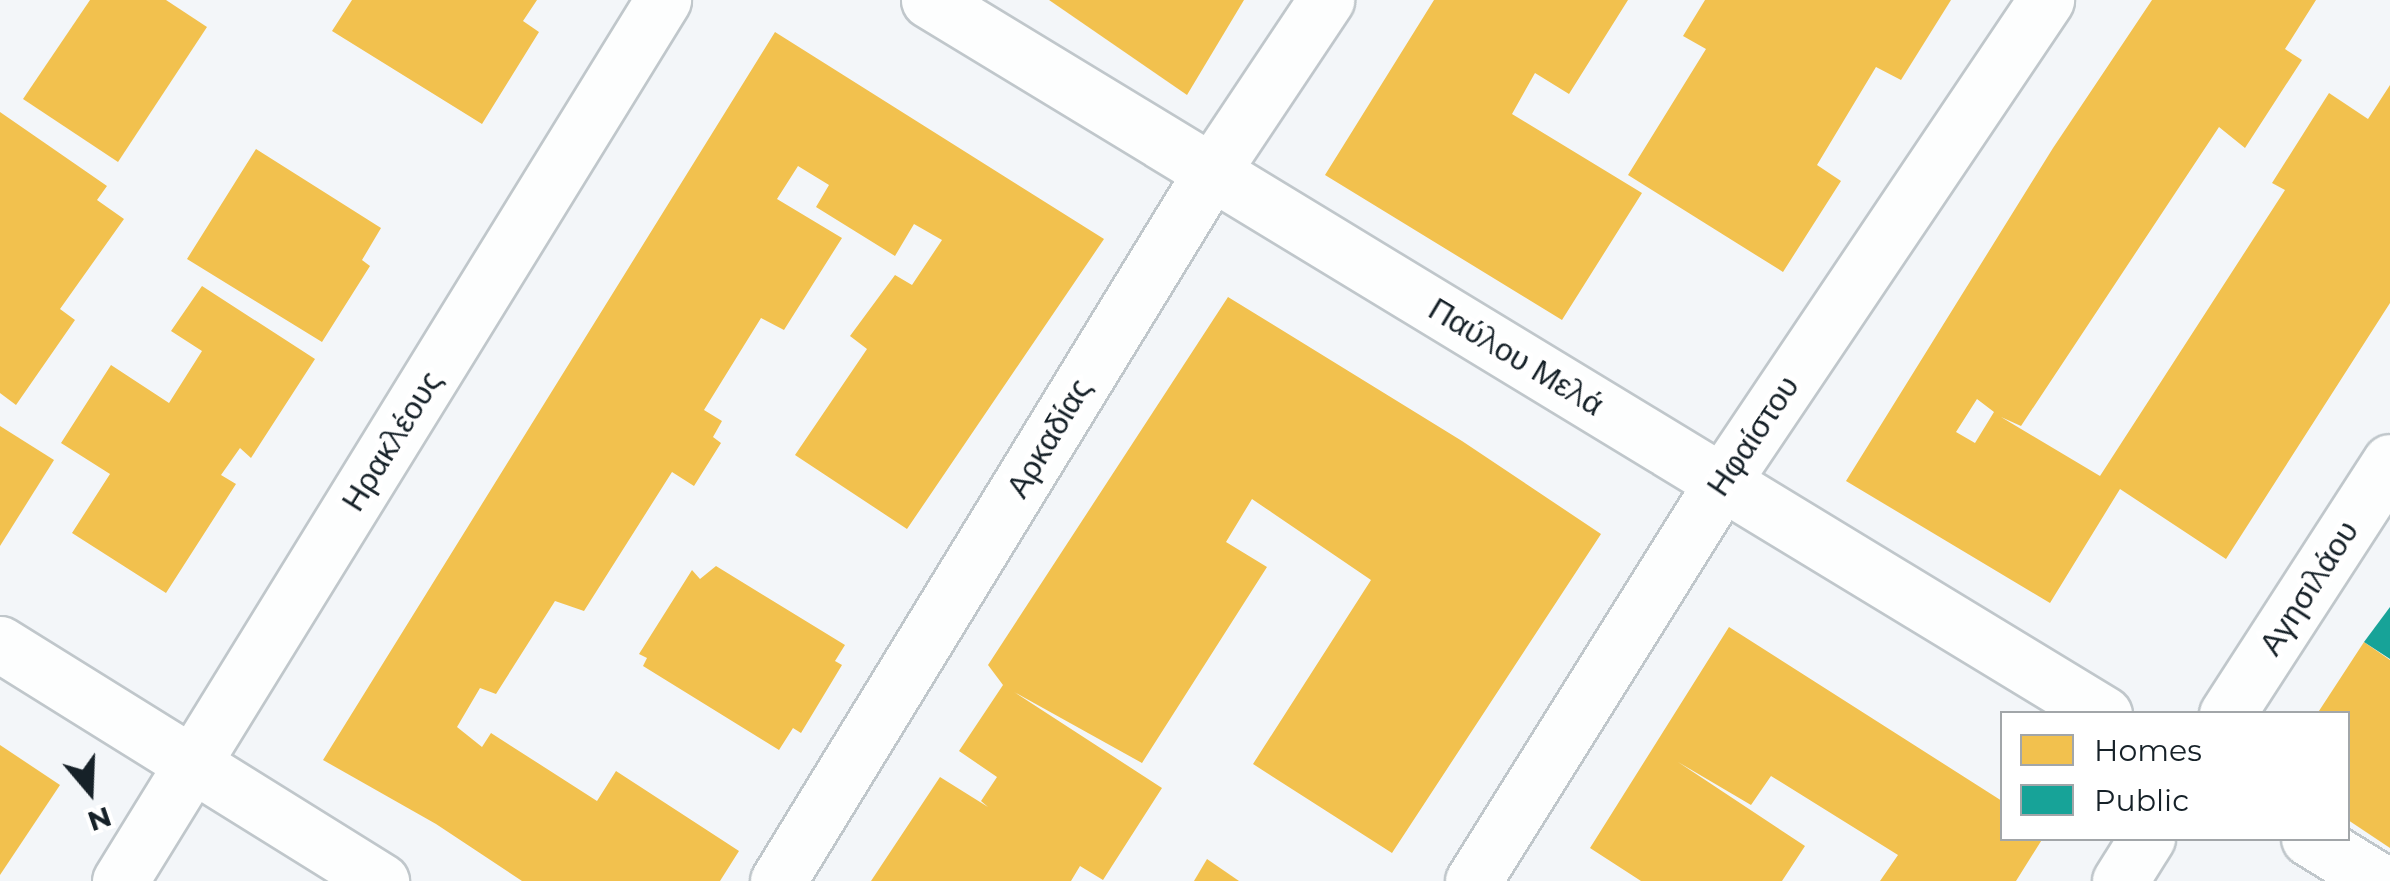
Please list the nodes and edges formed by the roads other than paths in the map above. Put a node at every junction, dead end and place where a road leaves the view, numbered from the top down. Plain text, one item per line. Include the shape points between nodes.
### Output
1 (663, 0) edge
2 (929, 0) edge
3 (1326, 0) edge
4 (2046, 0) edge
5 (1212, 171) junction
6 (2390, 462) edge
7 (1722, 482) junction
8 (0, 644) edge
9 (2099, 711) edge
10 (2229, 711) edge
11 (193, 764) junction
12 (2145, 841) edge
13 (2314, 841) edge
14 (120, 881) edge
15 (381, 881) edge
16 (778, 881) edge
17 (1473, 881) edge
18 (2120, 881) edge
19 (2379, 881) edge

1 - 11 street, Ηρακλέους
2 - 5 street, Παύλου Μελά
3 - 5 street, Αρκαδίας
4 - 7 street, Ηφαίστου
5 - 7 street, Παύλου Μελά
5 - 16 street, Αρκαδίας
6 - 10 street, Αγησιλάου
7 - 9 street, Παύλου Μελά
7 - 17 street, Ηφαίστου
8 - 11 street
11 - 14 street, Ηρακλέους
11 - 15 street
12 - 18 street
13 - 19 street

